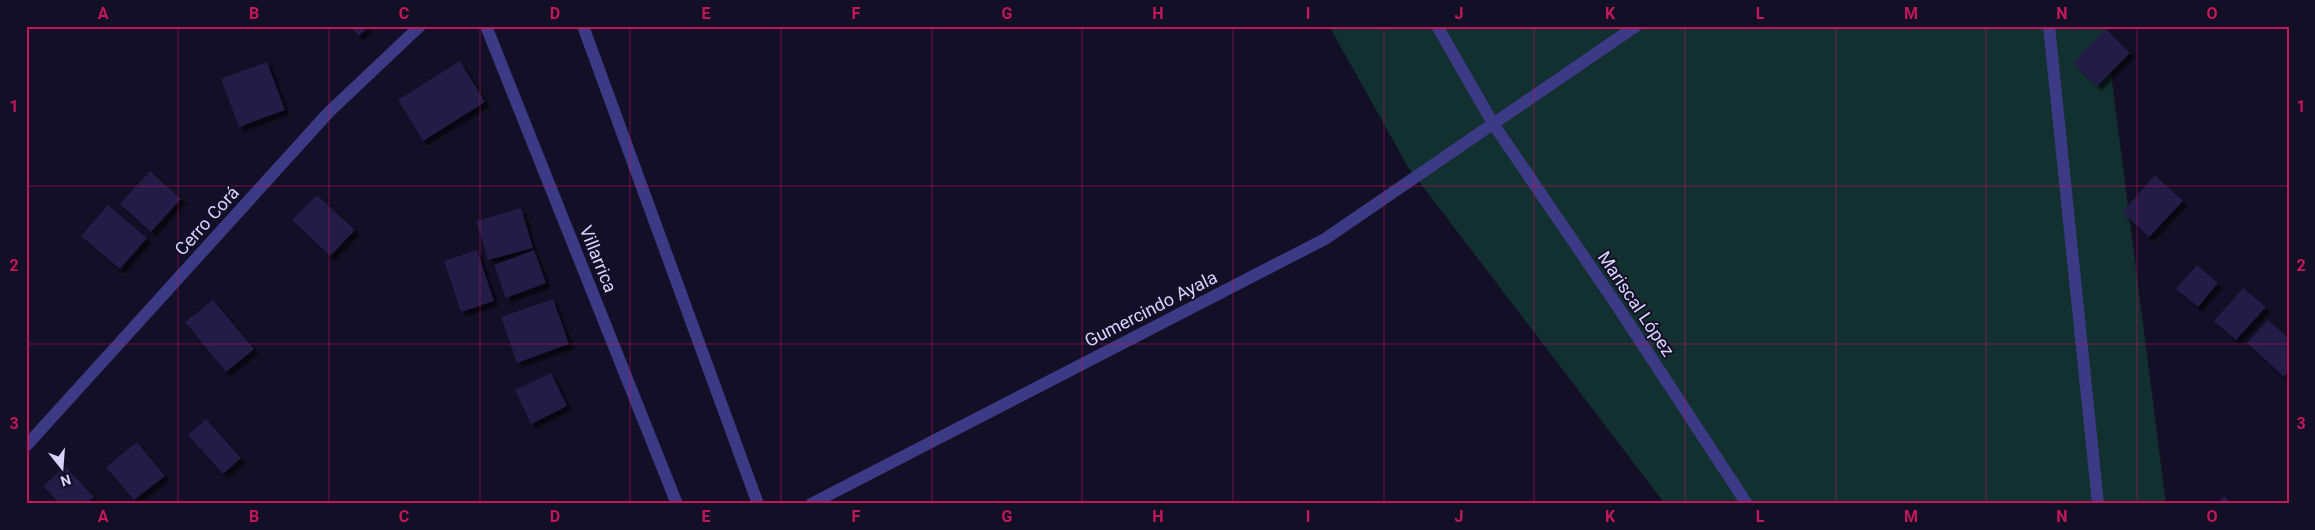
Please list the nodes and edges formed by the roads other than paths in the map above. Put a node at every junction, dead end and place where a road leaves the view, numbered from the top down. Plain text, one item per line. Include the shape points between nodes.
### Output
1 (420, 26) edge
2 (486, 26) edge
3 (583, 26) edge
4 (1437, 26) edge
5 (1636, 26) edge
6 (2049, 26) edge
7 (1494, 125) junction
8 (26, 446) edge
9 (677, 504) edge
10 (758, 504) edge
11 (811, 504) edge
12 (1747, 504) edge
13 (2098, 504) edge

1 - 8 street, Cerro Corá via 329,112
2 - 9 street, Villarrica
3 - 10 street
4 - 7 street, Mariscal López
5 - 7 street, Gumercindo Ayala
6 - 13 street
7 - 11 street, Gumercindo Ayala via 1325,239
7 - 12 street, Mariscal López

